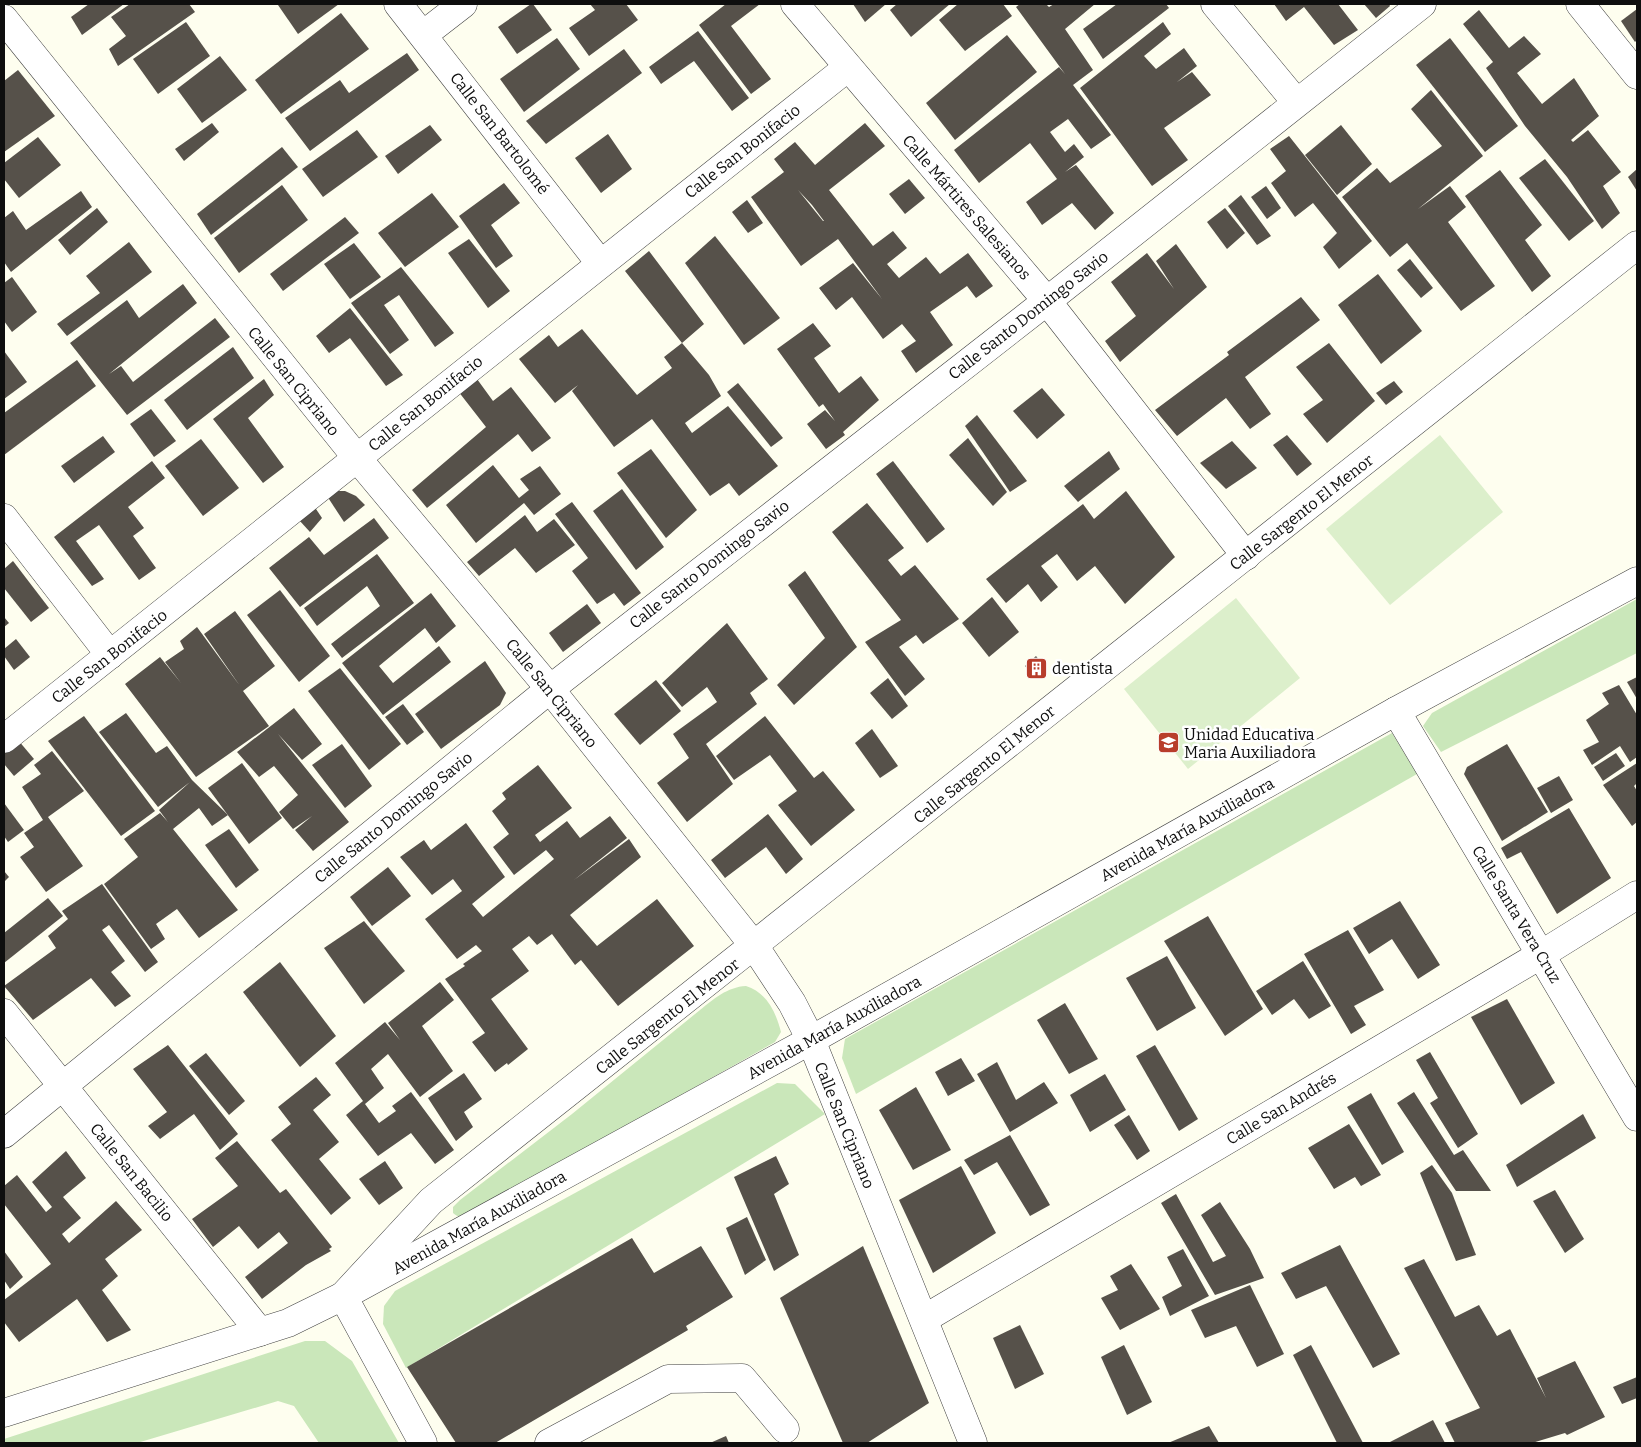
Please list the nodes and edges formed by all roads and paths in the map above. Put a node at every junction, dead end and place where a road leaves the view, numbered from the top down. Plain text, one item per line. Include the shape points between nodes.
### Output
1 (398, 4) edge
2 (463, 4) edge
3 (795, 4) edge
4 (1215, 4) edge
5 (1422, 4) edge
6 (1580, 4) edge
7 (4, 19) edge
8 (423, 35) junction
9 (847, 68) junction
10 (1637, 75) edge
11 (1296, 102) junction
12 (1637, 245) edge
13 (600, 263) junction
14 (1047, 301) junction
15 (356, 458) junction
16 (4, 518) edge
17 (1246, 556) junction
18 (1637, 581) edge
19 (110, 655) junction
20 (550, 689) junction
21 (1396, 711) junction
22 (4, 739) edge
23 (1637, 895) edge
24 (755, 947) junction
25 (1542, 954) junction
26 (4, 1013) edge
27 (811, 1040) junction
28 (64, 1086) junction
29 (1637, 1117) edge
30 (4, 1134) edge
31 (343, 1296) junction
32 (924, 1318) junction
33 (260, 1332) junction
34 (4, 1413) edge
35 (785, 1429) dead end
36 (423, 1443) edge
37 (548, 1443) edge
38 (973, 1443) edge

1 - 8 street, Calle San Bartolomé
2 - 8 street
3 - 9 street, Calle Mártires Salesianos
4 - 11 street
5 - 11 street, Calle Santo Domingo Savio
6 - 10 street
7 - 15 street, Calle San Cipriano
8 - 13 street, Calle San Bartolomé
9 - 13 street, Calle San Bonifacio
9 - 14 street, Calle Mártires Salesianos
11 - 14 street, Calle Santo Domingo Savio
12 - 17 street, Calle Sargento El Menor
13 - 15 street, Calle San Bonifacio
14 - 17 street, Calle Mártires Salesianos
14 - 20 street, Calle Santo Domingo Savio
15 - 19 street, Calle San Bonifacio
15 - 20 street, Calle San Cipriano
16 - 19 street
17 - 24 street, Calle Sargento El Menor
18 - 21 street, Avenida María Auxiliadora
19 - 22 street, Calle San Bonifacio
20 - 24 street, Calle San Cipriano
20 - 28 street, Calle Santo Domingo Savio
21 - 25 street, Calle Santa Vera Cruz
21 - 27 street, Avenida María Auxiliadora
23 - 25 street, Calle San Andrés
24 - 27 street, Calle San Cipriano via 792,1003
24 - 31 street, Calle Sargento El Menor via 431,1202
25 - 29 street, Calle Santa Vera Cruz
25 - 32 street, Calle San Andrés
26 - 28 street, Calle San Bacilio
27 - 31 street, Avenida María Auxiliadora
27 - 32 street, Calle San Cipriano
28 - 30 street, Calle Santo Domingo Savio
28 - 33 street, Calle San Bacilio
31 - 33 street, Avenida María Auxiliadora via 288,1323
31 - 36 street
32 - 38 street, Calle San Cipriano
33 - 34 street, Avenida María Auxiliadora
35 - 37 street via 742,1378 668,1379

